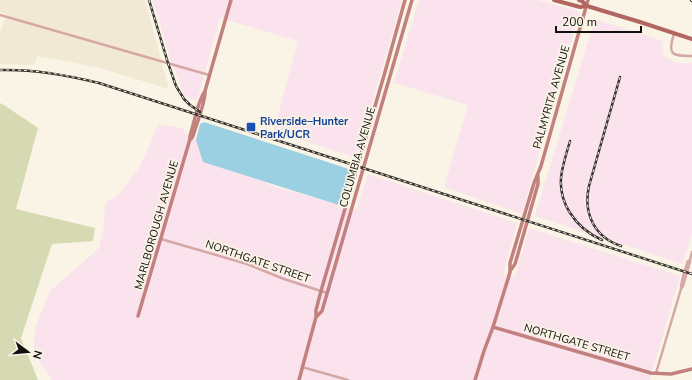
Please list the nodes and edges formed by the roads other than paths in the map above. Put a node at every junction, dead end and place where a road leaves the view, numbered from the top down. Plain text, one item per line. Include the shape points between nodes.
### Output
1 (231, 0) edge
2 (405, 0) edge
3 (412, 0) edge
4 (554, 0) edge
5 (579, 0) edge
6 (588, 0) edge
7 (587, 6) junction
8 (0, 15) edge
9 (396, 32) junction
10 (403, 34) junction
11 (674, 34) junction
12 (692, 40) edge
13 (392, 48) junction
14 (398, 49) junction
15 (692, 56) edge
16 (209, 75) junction
17 (372, 117) junction
18 (378, 119) junction
19 (161, 239) junction
20 (336, 242) junction
21 (341, 243) junction
22 (692, 252) edge
23 (321, 291) junction
24 (327, 293) junction
25 (138, 316) dead end
26 (316, 317) junction
27 (493, 327) junction
28 (302, 367) junction
29 (692, 369) edge
30 (656, 373) junction
31 (298, 380) edge
32 (348, 380) edge
33 (475, 380) edge

1 - 16 street, MARLBOROUGH AVENUE
2 - 9 street, COLUMBIA AVENUE
3 - 10 street, COLUMBIA AVENUE
4 - 7 main road via 580,8
5 - 7 main road
6 - 7 street, PALMYRITA AVENUE
7 - 11 main road
7 - 27 street, PALMYRITA AVENUE
8 - 16 street
9 - 10 street
9 - 13 street, COLUMBIA AVENUE
10 - 14 street, COLUMBIA AVENUE
11 - 12 main road
11 - 15 street via 670,46 673,53 678,56
13 - 14 street
13 - 17 street, COLUMBIA AVENUE
14 - 18 street, COLUMBIA AVENUE
16 - 19 street, MARLBOROUGH AVENUE
17 - 18 street
17 - 20 street, COLUMBIA AVENUE
18 - 21 street, COLUMBIA AVENUE
19 - 23 street, NORTHGATE STREET via 247,264
19 - 25 street, MARLBOROUGH AVENUE
20 - 21 street
20 - 23 street, COLUMBIA AVENUE
21 - 24 street, COLUMBIA AVENUE
22 - 30 street
23 - 24 street, NORTHGATE STREET
23 - 26 street, COLUMBIA AVENUE
24 - 26 street, COLUMBIA AVENUE via 322,311
26 - 28 street, COLUMBIA AVENUE
27 - 30 street, NORTHGATE STREET
27 - 33 street, PALMYRITA AVENUE
28 - 31 street, COLUMBIA AVENUE
28 - 32 street
29 - 30 street, NORTHGATE STREET via 671,374

